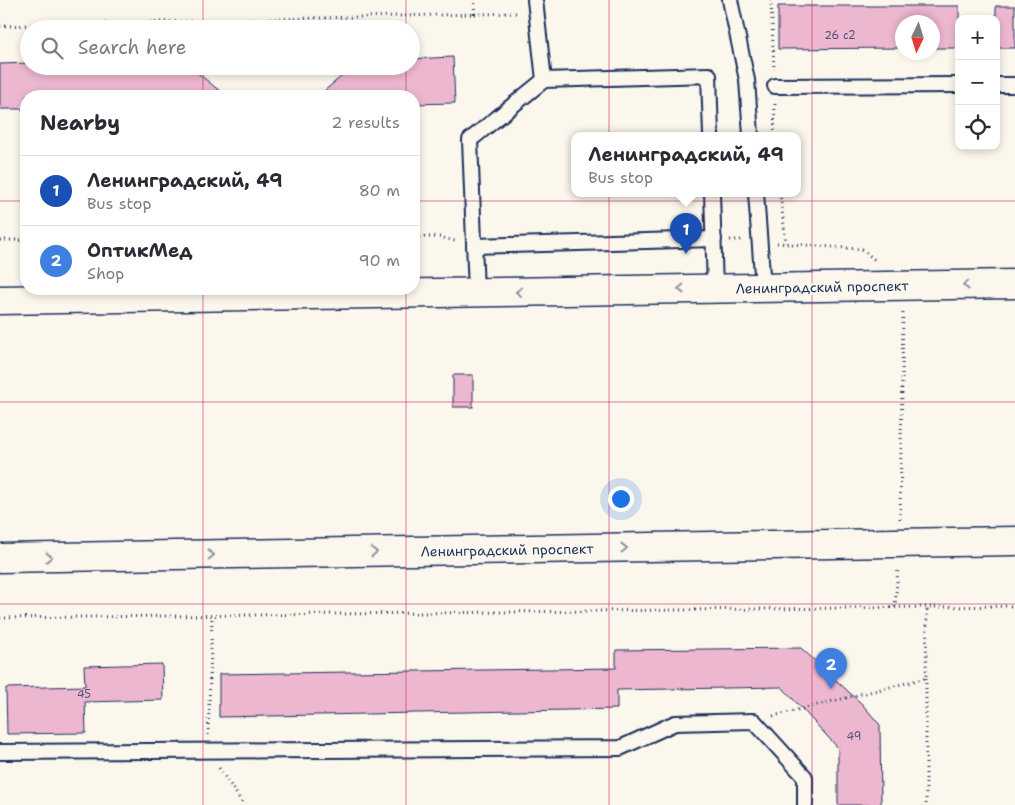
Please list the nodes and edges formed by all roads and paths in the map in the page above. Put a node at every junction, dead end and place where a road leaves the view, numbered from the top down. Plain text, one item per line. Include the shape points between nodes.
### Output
1 (475, 0) edge
2 (730, 0) edge
3 (536, 6) edge
4 (474, 14) junction
5 (237, 20) edge
6 (20, 25) edge
7 (0, 26) edge
8 (544, 80) junction
9 (955, 85) edge
10 (1000, 85) edge
11 (1015, 85) edge
12 (775, 86) dead end
13 (710, 132) edge
14 (751, 132) edge
15 (712, 197) edge
16 (756, 197) edge
17 (780, 197) edge
18 (420, 237) edge
19 (714, 239) junction
20 (0, 240) edge
21 (20, 240) edge
22 (760, 241) junction
23 (786, 243) junction
24 (474, 246) junction
25 (1015, 284) edge
26 (903, 286) junction
27 (763, 288) junction
28 (715, 289) junction
29 (476, 292) junction
30 (420, 293) edge
31 (298, 295) edge
32 (0, 300) edge
33 (1015, 542) edge
34 (900, 543) junction
35 (0, 558) edge
36 (1015, 606) edge
37 (895, 607) junction
38 (927, 607) junction
39 (212, 616) junction
40 (0, 618) edge
41 (926, 678) junction
42 (754, 721) junction
43 (208, 751) junction
44 (0, 752) edge
45 (244, 805) edge
46 (805, 805) edge
47 (926, 805) edge

1 - 4 path
2 - 14 lane via 747,80
3 - 4 path
3 - 8 lane
4 - 5 path
6 - 7 path
8 - 13 lane via 709,75
8 - 24 lane via 470,140
9 - 12 lane
10 - 11 lane
15 - 19 lane
16 - 22 lane
17 - 23 path
18 - 24 path via 440,237
19 - 22 path
19 - 24 lane
19 - 28 lane
20 - 21 path
22 - 23 path
22 - 27 lane
23 - 26 path via 862,249
24 - 29 lane
25 -> 26 main road, Ленинградский проспект
26 - 27 main road, Ленинградский проспект
26 - 34 path
27 - 28 main road, Ленинградский проспект
28 -> 29 main road, Ленинградский проспект
29 - 30 main road, Ленинградский проспект
31 - 32 main road, Ленинградский проспект
33 - 34 main road, Ленинградский проспект
35 -> 34 main road, Ленинградский проспект
34 - 37 path
36 - 38 path
37 - 38 path
37 - 39 path
38 - 41 path
39 - 40 path
39 - 43 path
41 - 42 path
41 - 47 path
42 - 43 lane via 676,723 620,748
42 - 46 lane via 805,777
43 - 44 lane
43 - 45 path

